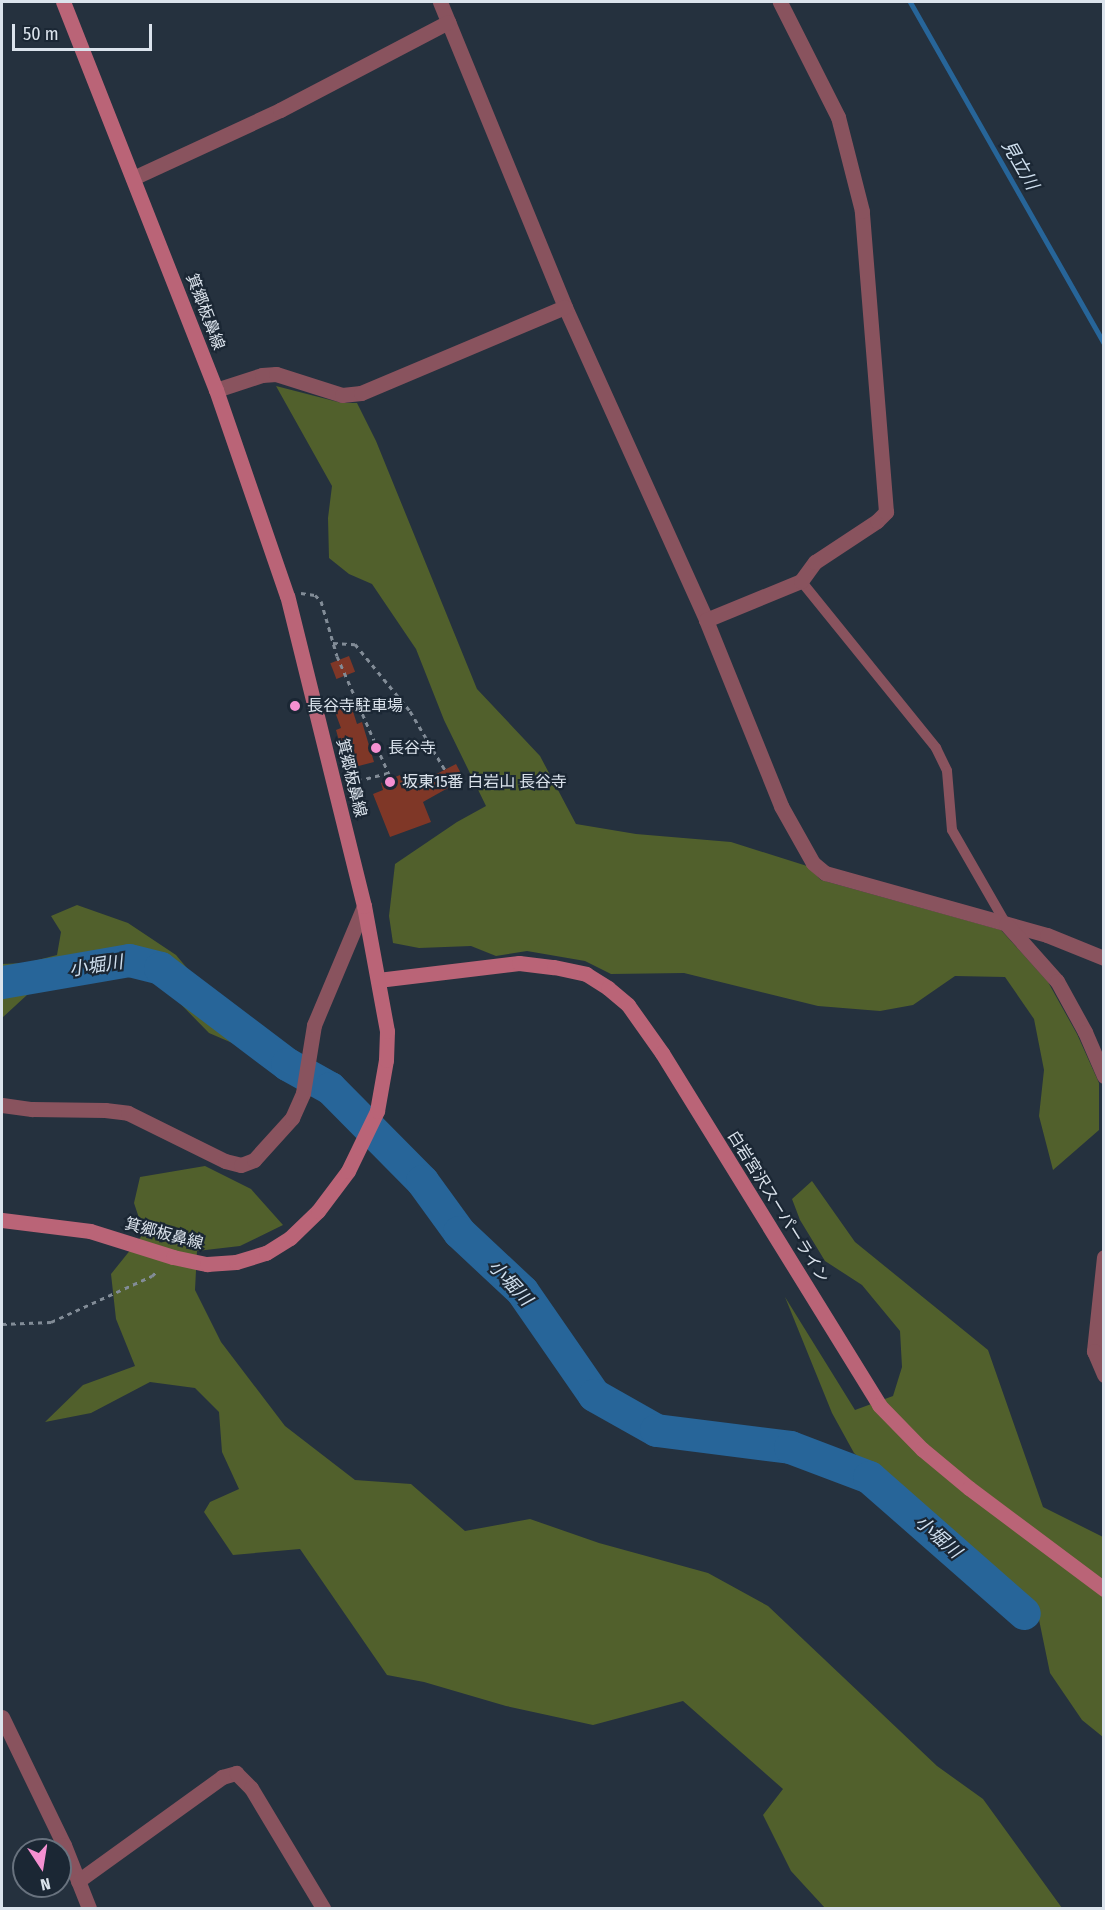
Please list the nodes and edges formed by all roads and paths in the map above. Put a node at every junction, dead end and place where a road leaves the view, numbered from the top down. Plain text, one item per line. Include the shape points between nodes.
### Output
1 (63, 2) edge
2 (440, 2) edge
3 (780, 2) edge
4 (448, 22) junction
5 (133, 178) junction
6 (566, 307) junction
7 (216, 390) junction
8 (801, 581) junction
9 (287, 596) junction
10 (706, 620) junction
11 (333, 643) junction
12 (445, 770) dead end
13 (388, 773) junction
14 (391, 779) dead end
15 (334, 786) junction
16 (364, 906) junction
17 (1006, 924) junction
18 (1104, 958) edge
19 (378, 980) junction
20 (1104, 1076) edge
21 (2, 1105) edge
22 (2, 1220) edge
23 (173, 1257) junction
24 (1104, 1257) edge
25 (2, 1324) edge
26 (1104, 1375) edge
27 (1104, 1589) edge
28 (2, 1717) edge
29 (78, 1881) junction
30 (89, 1908) edge
31 (323, 1908) edge

1 - 5 main road, 箕郷板鼻線
2 - 4 street
3 - 8 street via 838,117 862,211 886,505 883,515 815,562
4 - 5 street via 280,110
4 - 6 street
5 - 7 main road, 箕郷板鼻線
6 - 7 street via 360,393 342,395 276,374
6 - 10 street
7 - 9 main road, 箕郷板鼻線
8 - 10 street
8 - 17 lane via 936,748 947,771 952,830
9 - 11 path via 303,592 321,601
9 - 15 main road, 箕郷板鼻線
10 - 17 street via 781,806 813,863 825,873
11 - 12 path via 355,644 410,711
11 - 13 path
13 - 14 path
13 - 15 path
15 - 16 main road, 箕郷板鼻線
16 - 19 main road, 箕郷板鼻線
16 - 21 street via 314,1025 303,1093 292,1118 254,1160 242,1165 225,1161 128,1113
17 - 18 street via 1047,935
17 - 20 street via 1057,981
19 - 23 main road, 箕郷板鼻線 via 387,1031 377,1111 348,1171 330,1196 291,1238 266,1253 221,1264
19 - 27 main road, 白岩宮沢スーパーライン via 519,963 586,974 608,988 627,1005 662,1053 879,1405 922,1449 969,1488
22 - 23 main road, 箕郷板鼻線 via 90,1231
23 - 25 path via 152,1276 51,1322
24 - 26 street via 1094,1351
28 - 29 street
29 - 30 street
29 - 31 street via 222,1777 236,1773 251,1788

